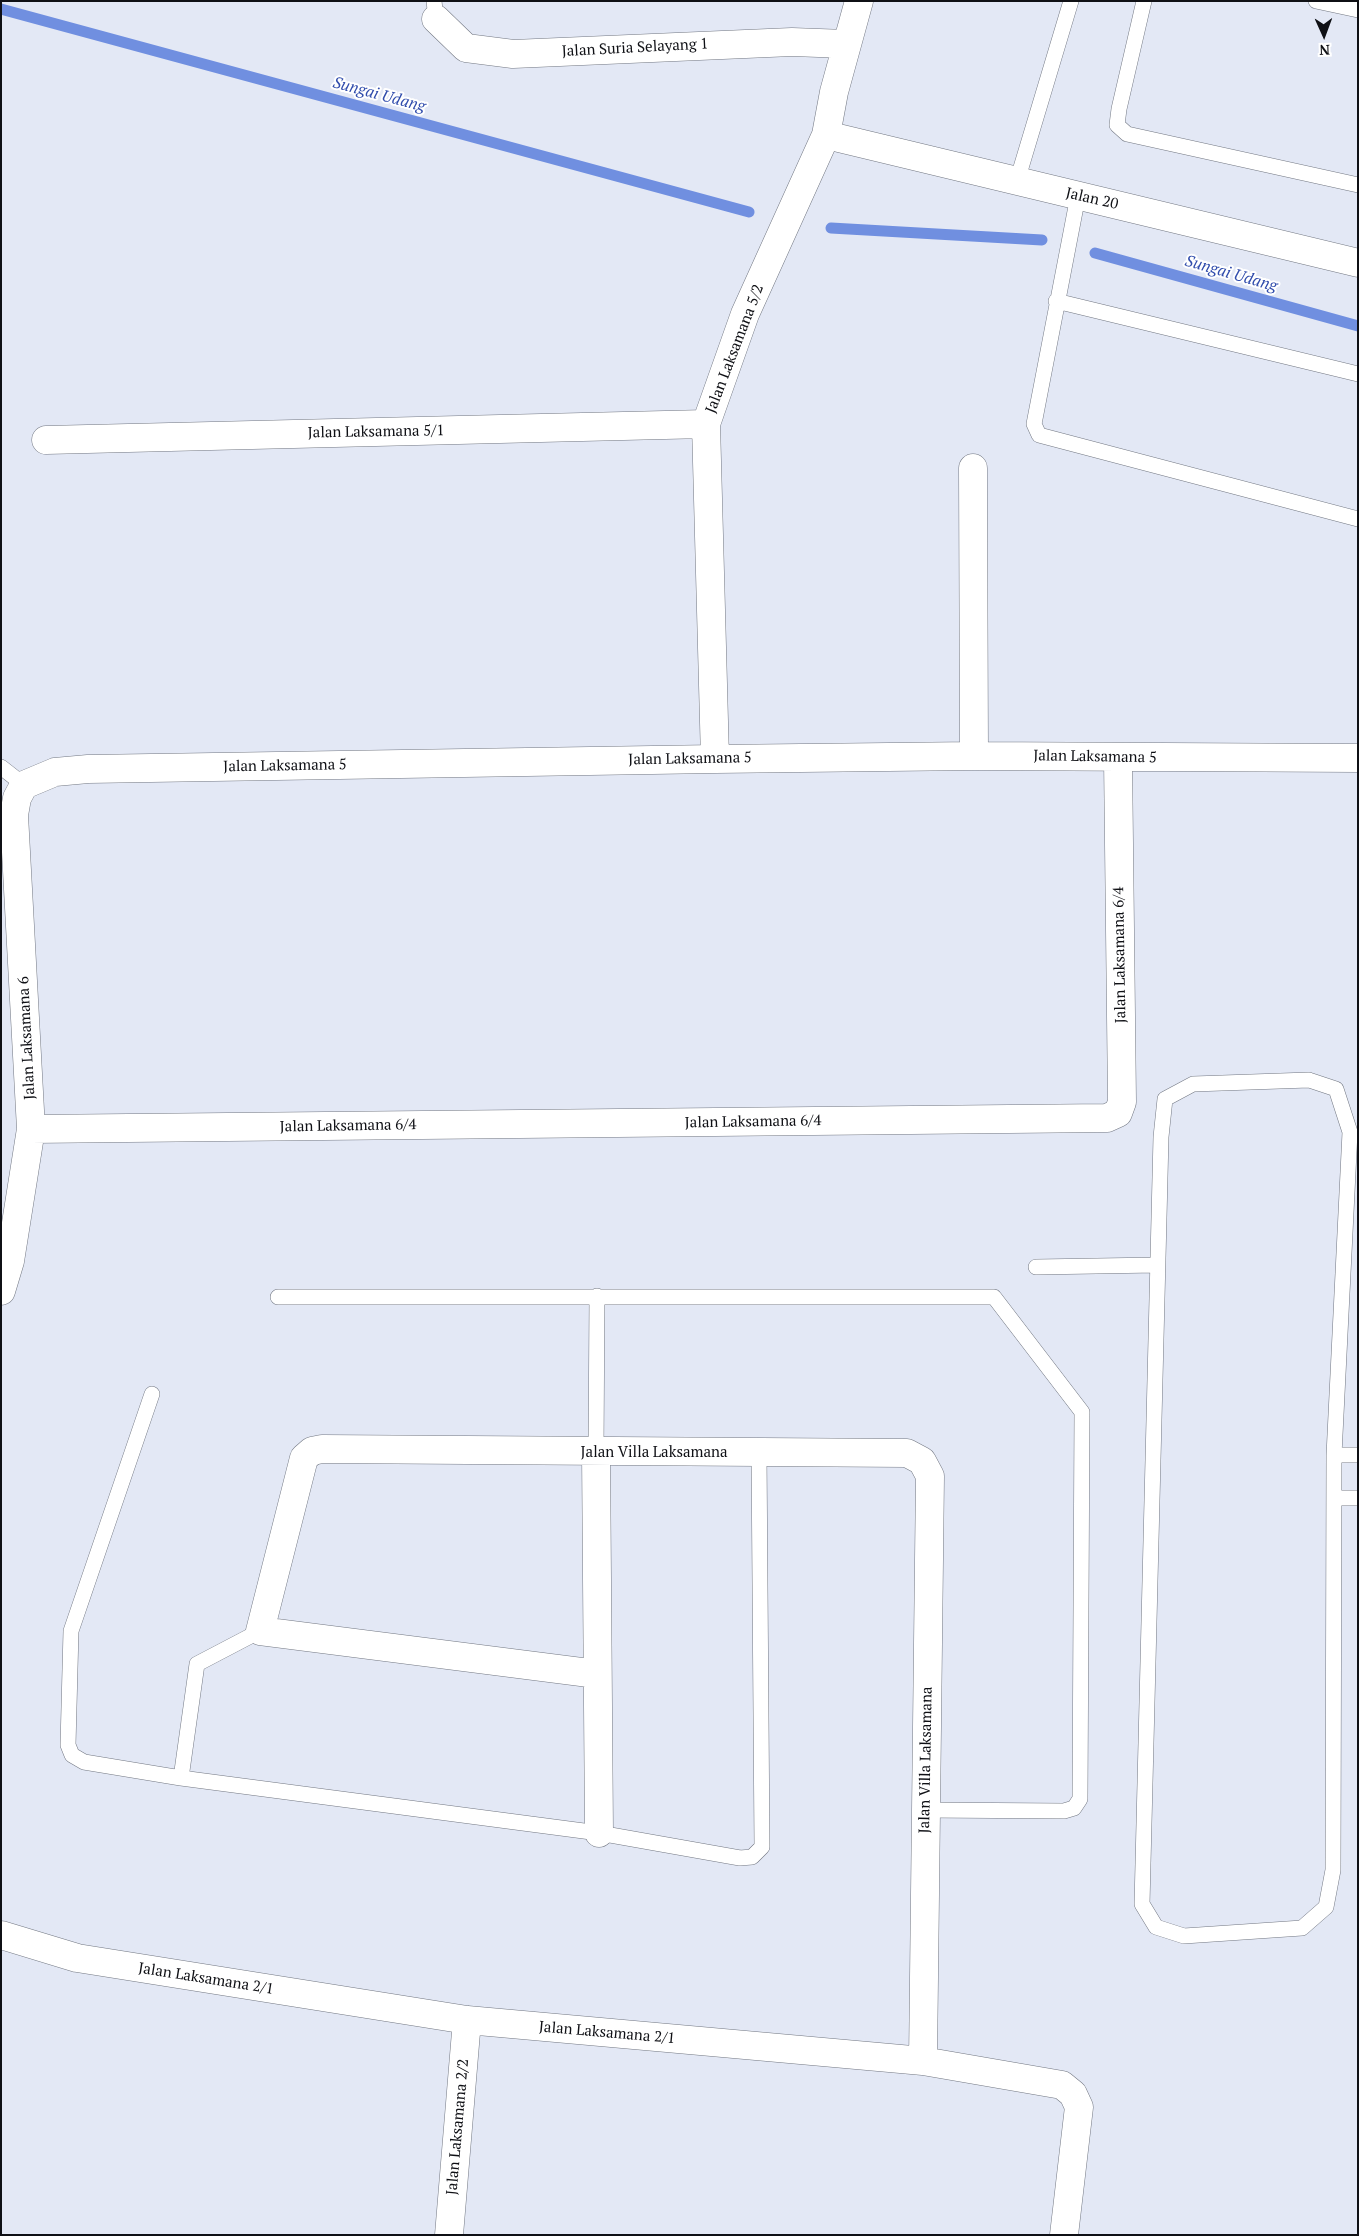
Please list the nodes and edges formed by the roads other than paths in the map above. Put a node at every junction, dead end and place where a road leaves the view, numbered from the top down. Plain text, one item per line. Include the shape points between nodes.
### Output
1 (859, 1) edge
2 (1071, 1) edge
3 (1144, 1) edge
4 (1316, 1) edge
5 (435, 10) edge
6 (1358, 10) edge
7 (846, 44) junction
8 (826, 135) junction
9 (1017, 182) junction
10 (1358, 185) edge
11 (1078, 196) junction
12 (1358, 263) edge
13 (1056, 301) junction
14 (1358, 374) edge
15 (706, 424) junction
16 (46, 440) dead end
17 (973, 468) dead end
18 (1358, 519) edge
19 (974, 756) junction
20 (1118, 758) junction
21 (1358, 758) edge
22 (715, 759) junction
23 (1, 767) edge
24 (24, 784) junction
25 (8, 815) edge
26 (31, 1129) junction
27 (1157, 1265) junction
28 (1036, 1267) dead end
29 (1, 1291) edge
30 (597, 1296) junction
31 (278, 1297) dead end
32 (152, 1394) dead end
33 (596, 1452) junction
34 (759, 1453) junction
35 (1334, 1455) junction
36 (1358, 1455) edge
37 (1334, 1498) junction
38 (1358, 1498) edge
39 (260, 1631) junction
40 (597, 1674) junction
41 (181, 1778) junction
42 (925, 1810) junction
43 (599, 1833) junction
44 (1, 1935) edge
45 (468, 2020) junction
46 (923, 2061) junction
47 (449, 2235) edge
48 (1064, 2235) edge

1 - 7 street, Jalan Laksamana 5/2
2 - 9 lane
3 - 10 lane via 1119,109 1117,125 1127,134
4 - 6 lane
5 - 7 street, Jalan Suria Selayang 1 via 466,48 513,54 792,42
7 - 8 street, Jalan Laksamana 5/2
8 - 9 street, Jalan 20
8 - 15 street, Jalan Laksamana 5/2 via 745,314
9 - 11 street, Jalan 20
11 - 12 street, Jalan 20
11 - 13 lane
13 - 14 lane
13 - 18 lane via 1034,424 1039,435
15 - 16 street, Jalan Laksamana 5/1
15 - 22 street, Jalan Laksamana 5/2
17 - 19 street
19 - 20 street, Jalan Laksamana 5
19 - 22 street, Jalan Laksamana 5
20 - 21 street, Jalan Laksamana 5
20 - 26 street, Jalan Laksamana 6/4 via 1122,1102 1118,1113 1107,1118
22 - 24 street, Jalan Laksamana 5 via 88,769 55,772
23 - 24 lane
24 - 25 street, Jalan Laksamana 6
25 - 26 street, Jalan Laksamana 6
26 - 29 street, Jalan Laksamana 6 via 10,1261
27 - 28 lane
27 - 35 lane via 1165,1099 1193,1084 1309,1080 1336,1089 1350,1132
27 - 37 lane via 1142,1904 1156,1927 1184,1936 1302,1928 1326,1907 1334,1870
30 - 31 lane
30 - 33 lane
30 - 42 lane via 994,1297 1082,1412 1080,1799 1074,1808 1064,1811
32 - 41 lane via 72,1631 68,1745 72,1755 84,1762
33 - 34 street, Jalan Villa Laksamana
33 - 39 street, Jalan Villa Laksamana via 312,1451 304,1458
33 - 40 street
34 - 42 street, Jalan Villa Laksamana via 907,1453 922,1461 930,1476
34 - 43 lane via 762,1847 752,1857 740,1858
35 - 36 lane
35 - 37 lane
37 - 38 lane
39 - 40 street
39 - 41 lane via 197,1664
40 - 43 street
41 - 43 lane
42 - 46 street, Jalan Villa Laksamana
44 - 45 street, Jalan Laksamana 2/1 via 77,1958
45 - 46 street, Jalan Laksamana 2/1
45 - 47 street, Jalan Laksamana 2/2
46 - 48 street, Jalan Laksamana 2/1 via 1062,2085 1074,2094 1079,2107

